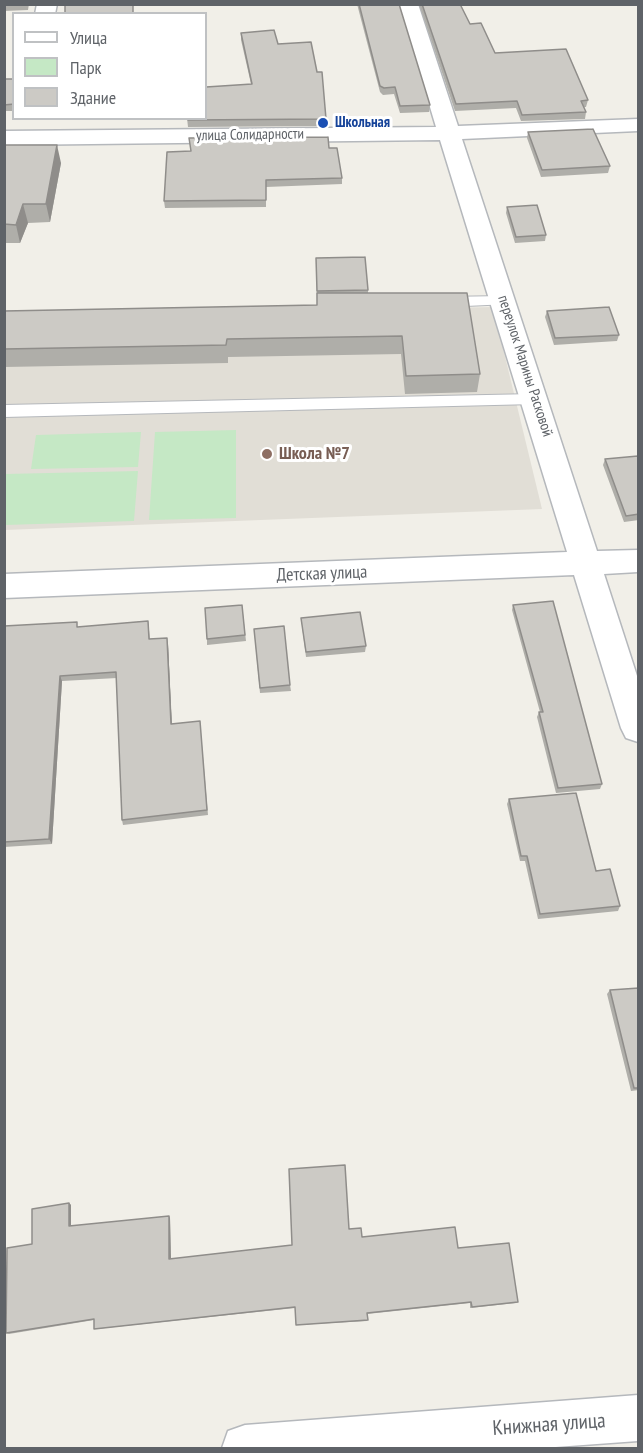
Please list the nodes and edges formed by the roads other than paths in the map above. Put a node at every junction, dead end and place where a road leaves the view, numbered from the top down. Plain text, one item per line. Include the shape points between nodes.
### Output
1 (408, 4) edge
2 (639, 125) edge
3 (15, 132) edge
4 (451, 133) junction
5 (504, 301) junction
6 (433, 302) edge
7 (535, 399) junction
8 (4, 411) edge
9 (639, 561) edge
10 (588, 564) junction
11 (4, 586) edge
12 (639, 728) edge
13 (639, 1418) edge
14 (245, 1449) edge

1 - 4 street, переулок Марины Расковой
2 - 4 street, улица Солидарности
3 - 4 street, улица Солидарности
4 - 5 street, переулок Марины Расковой
5 - 6 lane
5 - 7 street, переулок Марины Расковой
7 - 8 lane
7 - 10 street, переулок Марины Расковой
9 - 10 street, Детская улица
10 - 11 street, Детская улица
10 - 12 street, переулок Марины Расковой
13 - 14 street, Книжная улица

